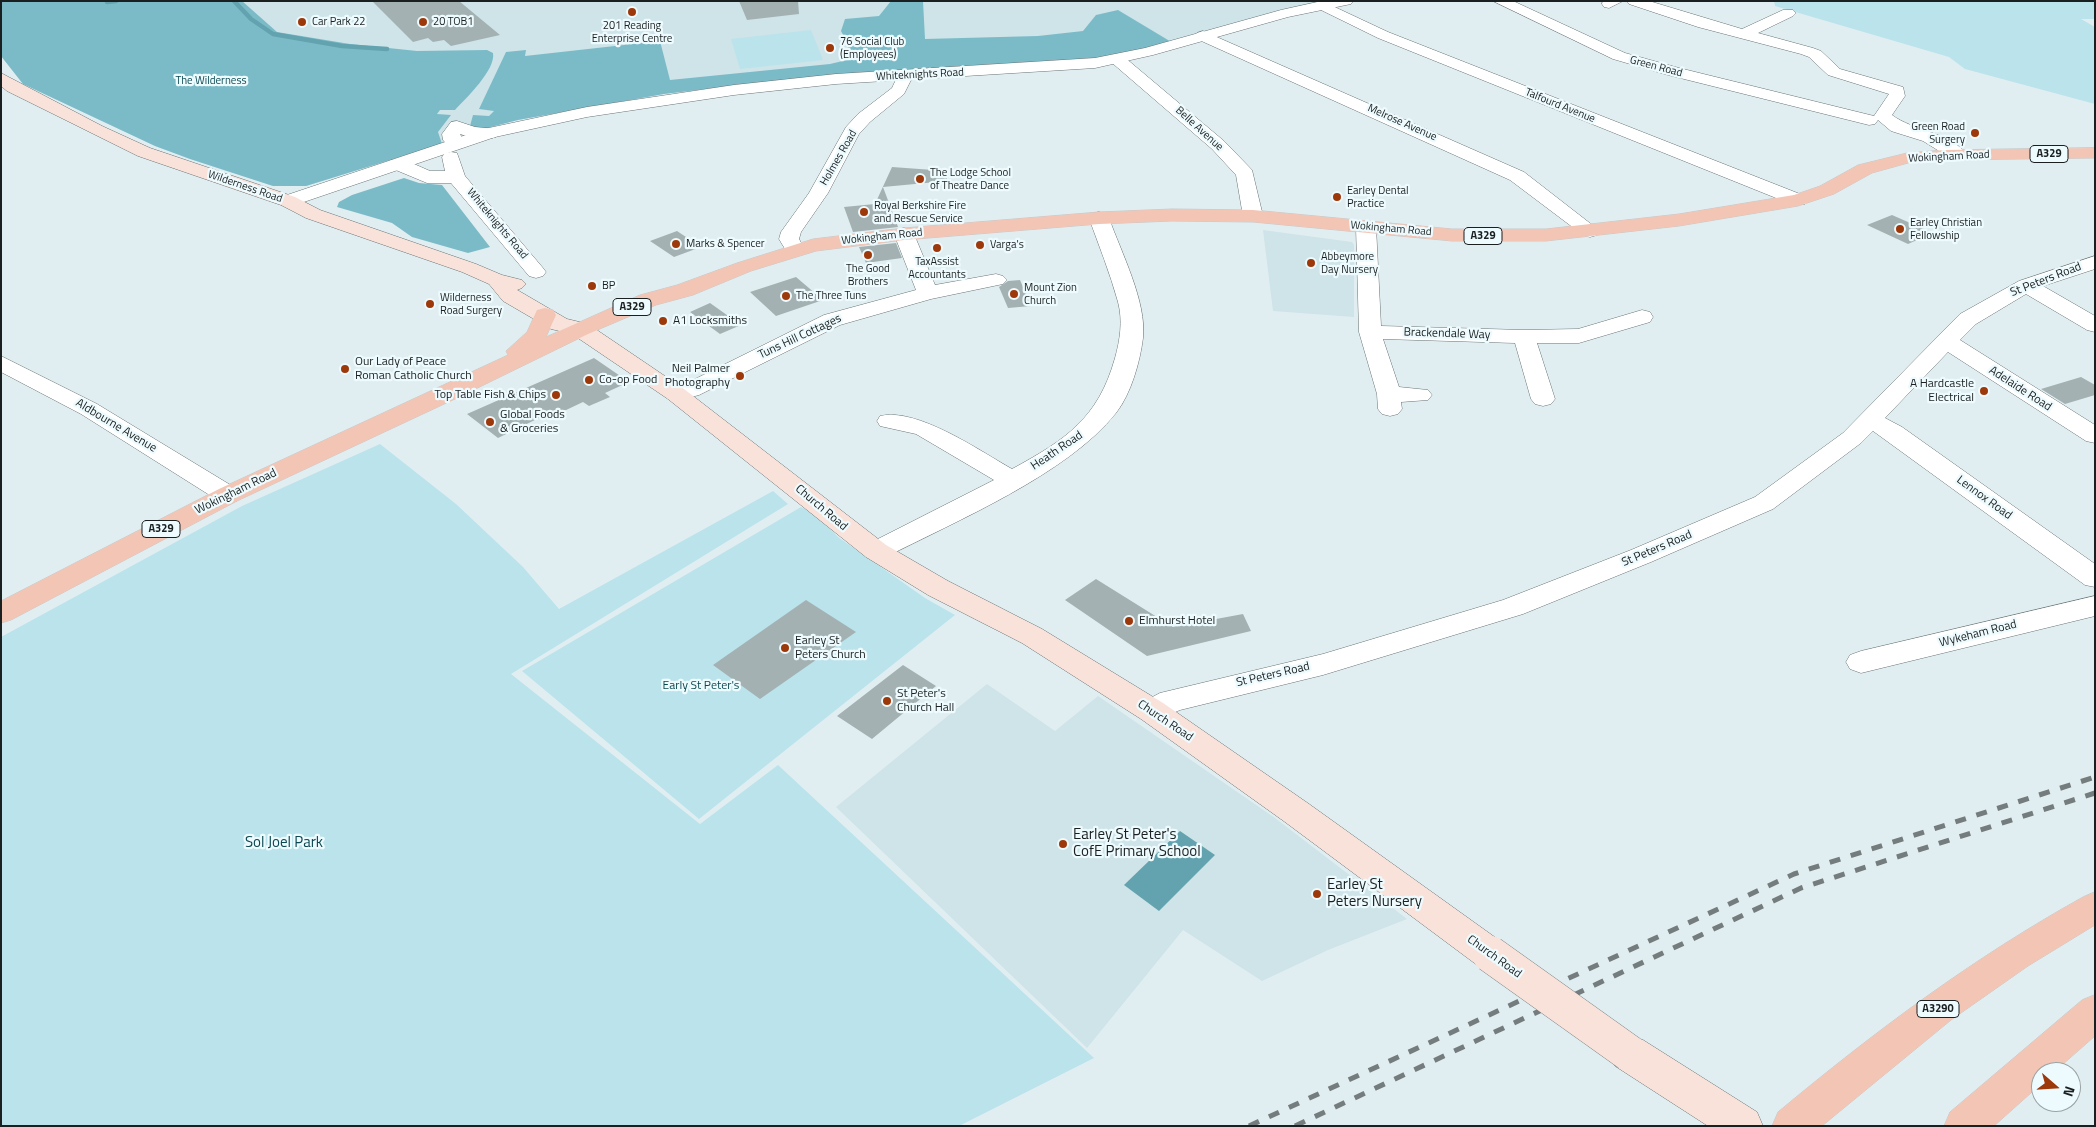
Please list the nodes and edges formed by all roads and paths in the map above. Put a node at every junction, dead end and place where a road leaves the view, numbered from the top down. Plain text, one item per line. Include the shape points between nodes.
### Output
1 (1346, 1) edge
2 (1500, 1) edge
3 (1634, 1) edge
4 (1324, 6) junction
5 (1788, 13) dead end
6 (1742, 35) junction
7 (1203, 36) junction
8 (1118, 59) junction
9 (905, 76) junction
10 (5, 85) edge
11 (1869, 120) dead end
12 (455, 142) junction
13 (2095, 153) edge
14 (1958, 154) junction
15 (398, 164) junction
16 (456, 177) junction
17 (1798, 200) junction
18 (288, 201) junction
19 (1253, 216) junction
20 (1099, 218) junction
21 (1366, 227) junction
22 (1590, 230) junction
23 (904, 234) junction
24 (795, 250) junction
25 (2095, 262) edge
26 (536, 272) dead end
27 (496, 280) junction
28 (996, 280) dead end
29 (2026, 285) junction
30 (928, 293) junction
31 (545, 315) junction
32 (1642, 317) dead end
33 (1620, 324) junction
34 (2095, 325) edge
35 (1370, 332) junction
36 (586, 333) junction
37 (1524, 337) junction
38 (1640, 339) dead end
39 (1946, 342) junction
40 (1, 363) edge
41 (449, 394) junction
42 (676, 394) junction
43 (1420, 395) dead end
44 (1544, 399) dead end
45 (1871, 420) junction
46 (889, 421) dead end
47 (2095, 436) edge
48 (1012, 480) junction
49 (228, 495) junction
50 (876, 551) junction
51 (2095, 578) edge
52 (2095, 606) edge
53 (1, 613) edge
54 (1861, 662) dead end
55 (1152, 711) junction
56 (2095, 907) edge
57 (2095, 1012) edge
58 (1728, 1116) edge
59 (1792, 1126) edge
60 (1964, 1126) edge

1 - 4 street, Whiteknights Road
2 - 11 street, Green Road via 1619,56 1674,72 1824,103
3 - 6 street
4 - 7 street, Whiteknights Road
4 - 17 street, Talfourd Avenue via 1383,34
5 - 6 street
6 - 14 street via 1807,51 1815,54 1834,72 1897,91 1883,116 1897,127 1930,137
7 - 8 street, Whiteknights Road
7 - 22 street, Melrose Avenue via 1517,176
8 - 9 street, Whiteknights Road via 1053,68
8 - 19 street, Belle Avenue via 1218,145 1245,174
9 - 12 street, Whiteknights Road via 836,79 734,90 587,112
9 - 24 street, Holmes Road via 904,85 858,124 822,187 791,232 789,239
10 - 18 main road, Wilderness Road via 144,152
12 - 15 street, Whiteknights Road
12 - 16 street, Whiteknights Road
13 - 14 main road, Wokingham Road / A329
14 - 17 main road, Wokingham Road / A329 via 1881,163 1859,171 1827,190
15 - 16 street, Whiteknights Road via 427,177
15 - 18 street, Whiteknights Road
16 - 26 street, Whiteknights Road
17 - 22 main road, Wokingham Road / A329
18 - 27 main road, Wilderness Road via 314,214
19 - 20 main road, Wokingham Road / A329
19 - 21 main road, Wokingham Road / A329
20 - 23 main road, Wokingham Road / A329
20 - 48 street, Heath Road via 1129,302 1132,337 1121,379 1107,408 1081,436
21 - 22 main road, Wokingham Road / A329 via 1496,236 1538,236
21 - 35 street
23 - 24 main road, Wokingham Road / A329 via 824,243
23 - 30 street
24 - 36 main road, Wokingham Road / A329 via 744,266 684,290 659,307
25 - 29 street, St Peters Road
27 - 31 main road, Wilderness Road via 511,296
27 - 36 main road, Wilderness Road via 536,293 566,311
28 - 30 street, Tuns Hill Cottages
29 - 34 street
29 - 39 street, St Peters Road via 1968,319
30 - 42 street, Tuns Hill Cottages via 832,320 691,390
31 - 36 main road, Wilderness Road via 559,324
31 - 41 main road via 533,341 458,380
32 - 33 street, Brackendale Way
33 - 37 street, Brackendale Way via 1579,336
33 - 38 street
35 - 37 street, Brackendale Way
35 - 43 street via 1390,401
36 - 41 main road, Wokingham Road / A329 via 498,378
36 - 42 main road, Church Road
37 - 44 street
39 - 45 street, St Peters Road
39 - 47 street, Adelaide Road
40 - 49 street, Aldbourne Avenue via 89,409
41 - 49 main road, Wokingham Road / A329
42 - 50 main road, Church Road
45 - 51 street, Lennox Road via 1893,432
45 - 55 street, St Peters Road via 1852,438 1764,503 1587,578 1513,607 1323,664 1171,701
46 - 48 street via 924,429
48 - 50 street, Heath Road
49 - 53 main road, Wokingham Road / A329
50 - 55 main road, Church Road via 938,588 1032,636
52 - 54 street, Wykeham Road
55 - 58 main road, Church Road, bridge via 1629,1052
56 - 59 main road, A3290 via 1971,984
57 - 60 main road

